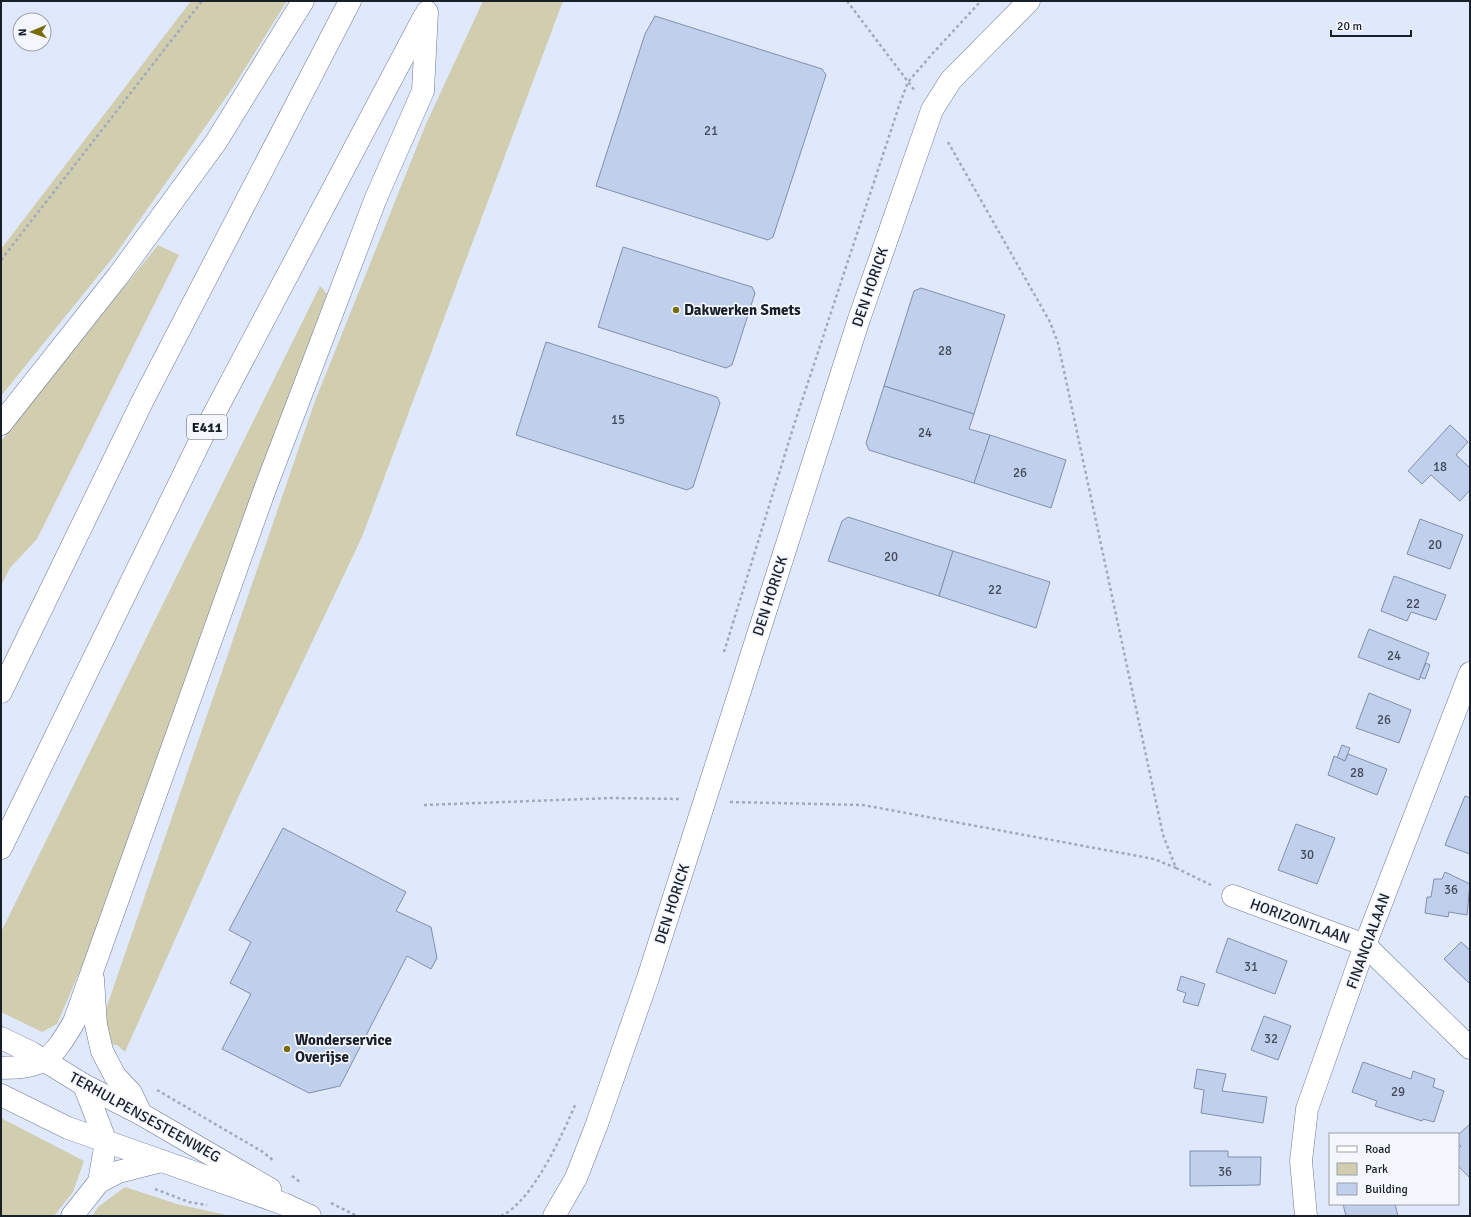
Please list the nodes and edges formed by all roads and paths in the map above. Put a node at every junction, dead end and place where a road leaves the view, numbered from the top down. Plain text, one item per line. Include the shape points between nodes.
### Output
1 (202, 1) edge
2 (303, 1) edge
3 (350, 1) edge
4 (846, 1) edge
5 (981, 1) edge
6 (1028, 1) edge
7 (430, 7) edge
8 (908, 82) junction
9 (932, 110) junction
10 (1, 260) edge
11 (1, 424) edge
12 (724, 654) dead end
13 (1470, 673) edge
14 (1, 692) edge
15 (681, 791) dead end
16 (679, 799) junction
17 (705, 800) junction
18 (424, 805) dead end
19 (676, 806) dead end
20 (1, 848) edge
21 (1176, 868) junction
22 (1232, 896) joint
23 (1365, 945) junction
24 (92, 967) junction
25 (1, 1038) edge
26 (1470, 1048) edge
27 (34, 1060) junction
28 (1, 1068) edge
29 (84, 1085) junction
30 (579, 1096) dead end
31 (5, 1097) edge
32 (141, 1114) junction
33 (106, 1142) junction
34 (161, 1161) junction
35 (99, 1182) junction
36 (284, 1204) junction
37 (72, 1216) edge
38 (310, 1216) edge
39 (501, 1216) edge
40 (554, 1216) edge
41 (1306, 1216) edge

1 - 10 path
2 - 11 main road via 216,142 118,276
3 - 14 main road via 142,400
4 - 8 path
5 - 8 path
6 - 9 main road, DEN HORICK via 951,80
7 - 20 main road, E411 via 205,431
7 - 24 main road via 423,91 376,198 271,474
8 - 9 path
8 - 12 path via 794,425
9 - 17 main road, DEN HORICK via 859,319
9 - 21 path via 1050,322 1058,343 1163,835
13 - 23 main road, FINANCIALAAN
15 - 16 path
16 - 17 path
16 - 18 path via 612,798
16 - 19 path
17 - 21 path via 863,805 1154,859
17 - 40 main road, DEN HORICK via 678,889 597,1124 576,1178
21 - 22 path
22 - 23 main road, HORIZONTLAAN
23 - 26 main road, HORIZONTLAAN
23 - 41 main road, FINANCIALAAN via 1307,1109 1301,1161
24 - 27 main road via 74,1022 59,1048
24 - 32 main road via 96,1024 102,1050 115,1076 131,1093
25 - 27 main road, TERHULPENSESTEENWEG
27 - 28 main road
27 - 29 main road, TERHULPENSESTEENWEG
29 - 32 main road, TERHULPENSESTEENWEG
29 - 33 main road
30 - 39 path via 535,1183 508,1213
31 - 33 main road, TERHULPENSESTEENWEG via 68,1128
32 - 36 main road, TERHULPENSESTEENWEG via 270,1188
33 - 34 main road, TERHULPENSESTEENWEG
33 - 35 main road
34 - 35 main road via 118,1172
34 - 36 main road, TERHULPENSESTEENWEG
35 - 37 main road
36 - 38 main road, TERHULPENSESTEENWEG

